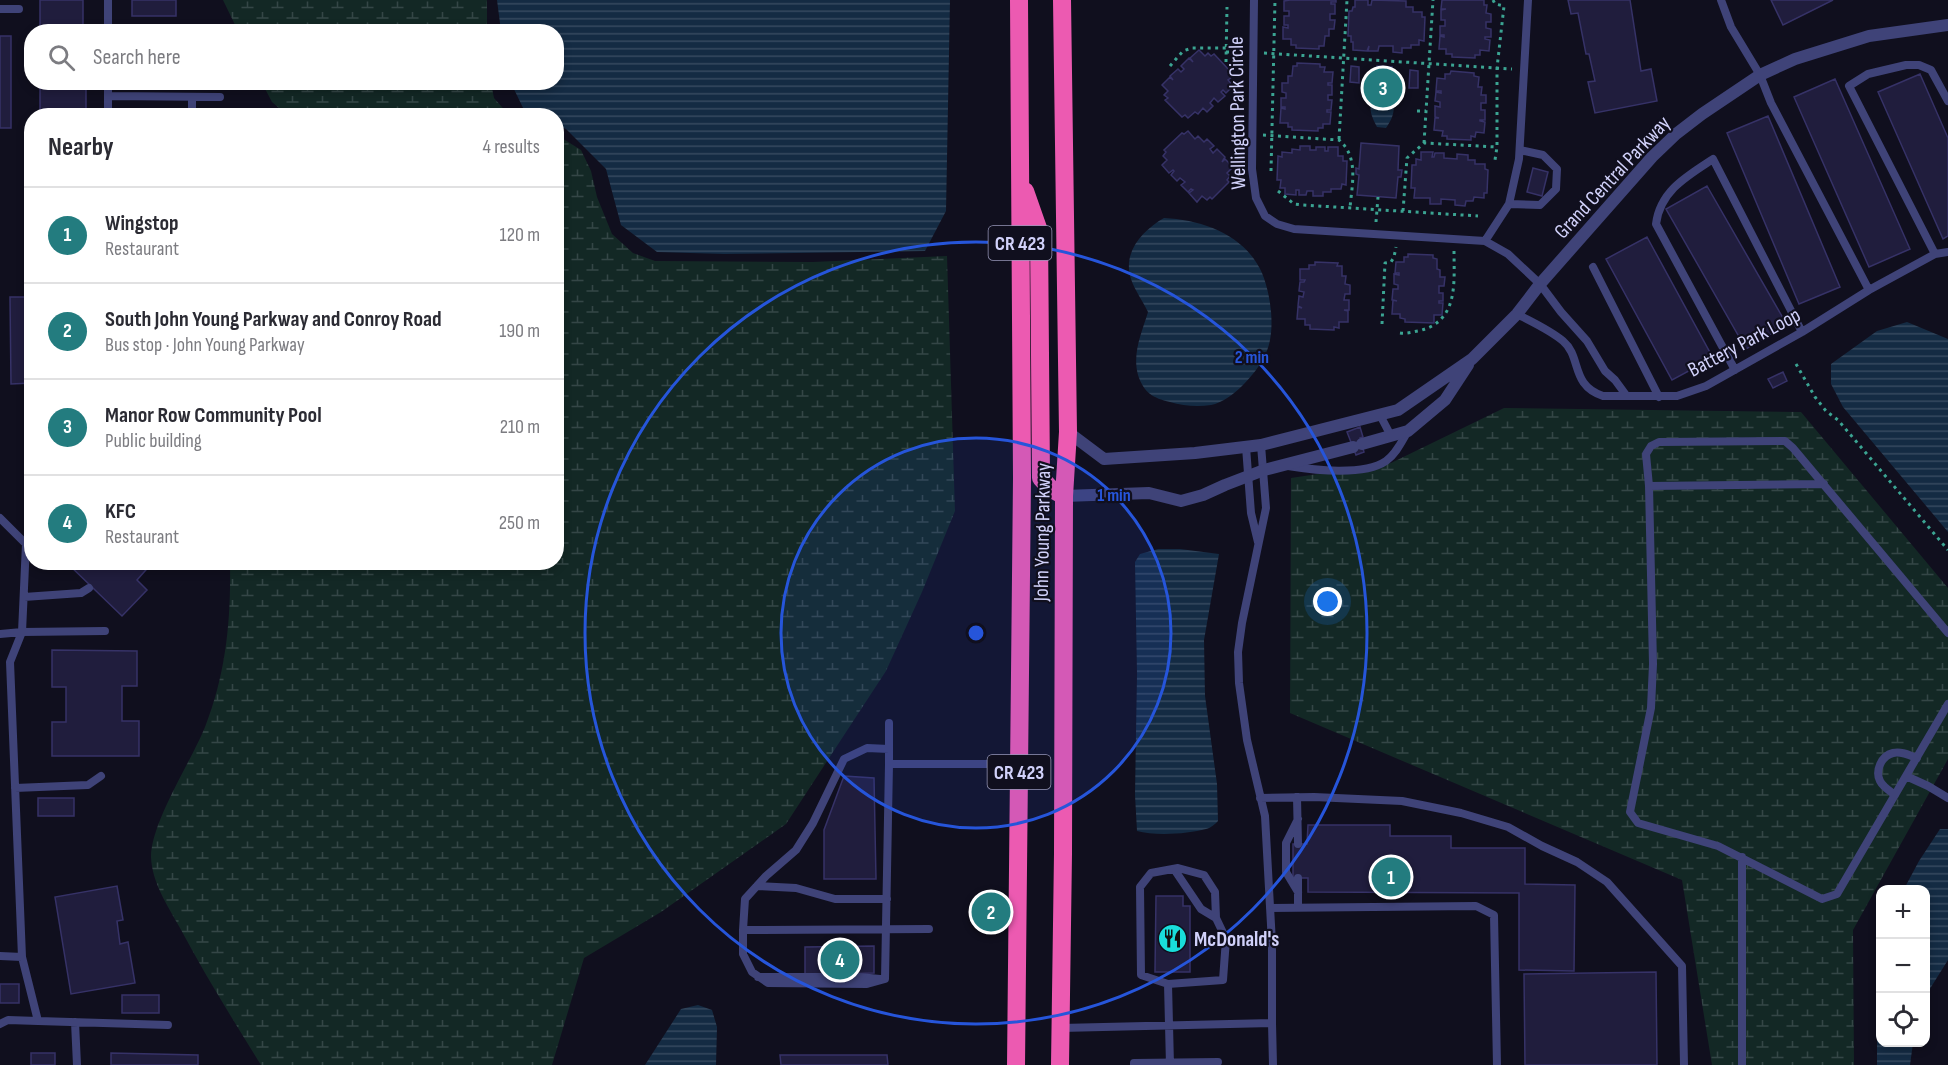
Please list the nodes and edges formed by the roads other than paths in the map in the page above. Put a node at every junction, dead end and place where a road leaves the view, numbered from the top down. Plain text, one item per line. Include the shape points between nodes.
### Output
1 (108, 0) edge
2 (1019, 0) edge
3 (1062, 0) edge
4 (1254, 0) edge
5 (1528, 0) edge
6 (1721, 0) edge
7 (0, 9) edge
8 (19, 9) dead end
9 (108, 24) edge
10 (1948, 25) edge
11 (1760, 75) junction
12 (108, 90) edge
13 (108, 96) junction
14 (192, 97) junction
15 (220, 97) dead end
16 (1948, 101) edge
17 (108, 108) edge
18 (192, 108) edge
19 (1520, 150) junction
20 (1020, 177) junction
21 (1509, 204) junction
22 (1485, 241) junction
23 (1948, 252) edge
24 (1935, 254) junction
25 (1593, 267) dead end
26 (1540, 284) junction
27 (1869, 290) junction
28 (1517, 314) junction
29 (1802, 332) junction
30 (1472, 360) junction
31 (1736, 370) junction
32 (1626, 395) junction
33 (1659, 397) junction
34 (1380, 415) junction
35 (1408, 431) junction
36 (1068, 432) junction
37 (1391, 436) junction
38 (1261, 445) junction
39 (1246, 447) junction
40 (1281, 465) junction
41 (1264, 470) junction
42 (1247, 477) junction
43 (1022, 478) junction
44 (1824, 484) junction
45 (1649, 486) junction
46 (1064, 496) junction
47 (0, 518) edge
48 (24, 537) edge
49 (1259, 546) junction
50 (26, 570) edge
51 (1064, 575) junction
52 (89, 588) dead end
53 (24, 597) junction
54 (105, 631) dead end
55 (22, 632) junction
56 (1948, 633) edge
57 (0, 634) edge
58 (1948, 704) edge
59 (889, 723) dead end
60 (889, 749) junction
61 (1917, 758) junction
62 (889, 764) junction
63 (1019, 764) junction
64 (100, 776) dead end
65 (1906, 776) junction
66 (15, 788) junction
67 (1894, 795) junction
68 (1298, 797) junction
69 (1260, 798) junction
70 (1948, 798) edge
71 (1298, 819) junction
72 (1298, 844) dead end
73 (1742, 857) junction
74 (1174, 869) junction
75 (1298, 878) dead end
76 (757, 886) junction
77 (1298, 892) junction
78 (887, 899) junction
79 (1298, 907) junction
80 (1270, 908) junction
81 (1216, 918) junction
82 (929, 929) dead end
83 (743, 930) junction
84 (886, 931) junction
85 (1272, 938) junction
86 (1226, 939) junction
87 (0, 956) edge
88 (22, 957) junction
89 (1168, 984) junction
90 (38, 1021) junction
91 (75, 1022) junction
92 (1272, 1023) junction
93 (0, 1024) edge
94 (168, 1025) dead end
95 (1169, 1026) junction
96 (1061, 1028) junction
97 (1218, 1062) dead end
98 (1170, 1064) edge
99 (77, 1065) edge
100 (1016, 1065) edge
101 (1060, 1065) edge
102 (1134, 1065) edge
103 (1274, 1065) edge
104 (1497, 1065) edge
105 (1684, 1065) edge
106 (1742, 1065) edge

1 - 9 lane
2 - 20 highway, John Young Parkway / CR 423
3 - 36 highway, John Young Parkway / CR 423
4 - 22 lane, Wellington Park Circle via 1252,169 1256,198 1265,216 1294,229
5 - 19 lane
6 - 11 lane via 1731,27
7 - 8 lane
10 - 11 street, Grand Central Parkway via 1869,36 1795,59
11 - 26 street, Grand Central Parkway via 1676,134
11 - 27 lane
12 - 13 lane
13 - 14 lane
13 - 17 lane
14 - 15 lane
14 - 18 lane
16 - 24 lane via 1931,70 1919,65 1868,74 1849,86
19 - 21 lane
19 - 21 lane via 1543,154 1557,169 1556,189 1540,205
20 - 43 highway, John Young Parkway / CR 423
20 - 46 highway via 1039,231 1041,478
21 - 22 lane
22 - 26 lane, Wellington Park Circle via 1508,254
23 - 24 lane, Battery Park Loop
24 - 27 lane, Battery Park Loop
25 - 33 lane
26 - 28 street, Grand Central Parkway
26 - 32 lane
27 - 29 lane, Battery Park Loop
28 - 30 street, Grand Central Parkway
28 - 32 lane, Battery Park Loop via 1564,342 1584,384 1593,393
29 - 31 lane, Battery Park Loop
29 - 31 lane via 1713,159 1682,179 1664,199 1656,224
30 - 34 street, Grand Central Parkway via 1398,410
30 - 35 street, Grand Central Parkway via 1445,400
31 - 33 lane, Battery Park Loop via 1706,386 1677,396
32 - 33 lane, Battery Park Loop
34 - 37 lane
34 - 38 street, Grand Central Parkway
35 - 37 street, Grand Central Parkway
35 - 40 lane via 1395,454 1361,469 1310,470
36 - 39 street, Grand Central Parkway via 1104,459
36 - 46 highway, John Young Parkway / CR 423
37 - 40 street, Grand Central Parkway
38 - 39 street, Grand Central Parkway
38 - 41 lane
39 - 42 lane
40 - 41 street, Grand Central Parkway
41 - 42 street, Grand Central Parkway
41 - 49 lane via 1266,508
42 - 46 street, Grand Central Parkway via 1181,501 1149,493
42 - 49 lane
43 - 51 highway via 1051,506 1057,557
43 - 63 highway, John Young Parkway / CR 423
44 - 45 lane
44 - 45 lane via 1785,441 1659,442 1647,454
44 - 56 lane
45 - 73 lane via 1651,708 1630,812 1638,823
46 - 51 highway, John Young Parkway / CR 423
47 - 48 lane
49 - 69 lane via 1238,652 1247,740
50 - 53 lane
51 - 96 highway, John Young Parkway / CR 423
52 - 53 lane via 81,593
53 - 55 lane
54 - 55 lane
55 - 57 lane
55 - 66 lane via 10,662
58 - 61 lane
59 - 60 lane
60 - 62 lane
60 - 76 lane via 867,748 844,759 796,850
61 - 65 lane
61 - 67 lane via 1893,753 1879,766 1883,786
62 - 63 lane
62 - 78 lane
63 - 100 highway, John Young Parkway / CR 423
64 - 66 lane via 88,785
65 - 67 lane
65 - 70 lane
66 - 88 lane
67 - 73 lane via 1837,894 1822,899
68 - 69 lane
68 - 71 lane
68 - 105 lane via 1402,801 1461,813 1508,827 1608,882 1682,966
69 - 80 lane via 1265,816
71 - 72 lane
71 - 77 lane via 1286,843 1286,872
73 - 106 lane
74 - 81 lane via 1201,909
74 - 81 lane via 1204,874 1215,892
74 - 89 lane via 1151,873 1140,887 1140,975
75 - 77 lane
76 - 78 lane via 796,888 835,899
76 - 83 lane via 745,899
77 - 79 lane
78 - 84 lane
79 - 80 lane
79 - 104 lane via 1476,906 1494,915
80 - 85 lane
81 - 86 lane
82 - 84 lane
83 - 84 lane
83 - 84 lane via 743,954 752,972 768,983 867,984 885,979
85 - 86 lane
85 - 92 lane
86 - 89 lane via 1223,980
87 - 88 lane
88 - 90 lane
89 - 95 lane
90 - 91 lane
90 - 93 lane via 8,1020
91 - 94 lane
91 - 99 lane
92 - 95 lane
92 - 103 lane
95 - 96 lane
95 - 98 lane
96 - 101 highway, John Young Parkway / CR 423
97 - 98 lane
98 - 102 lane

